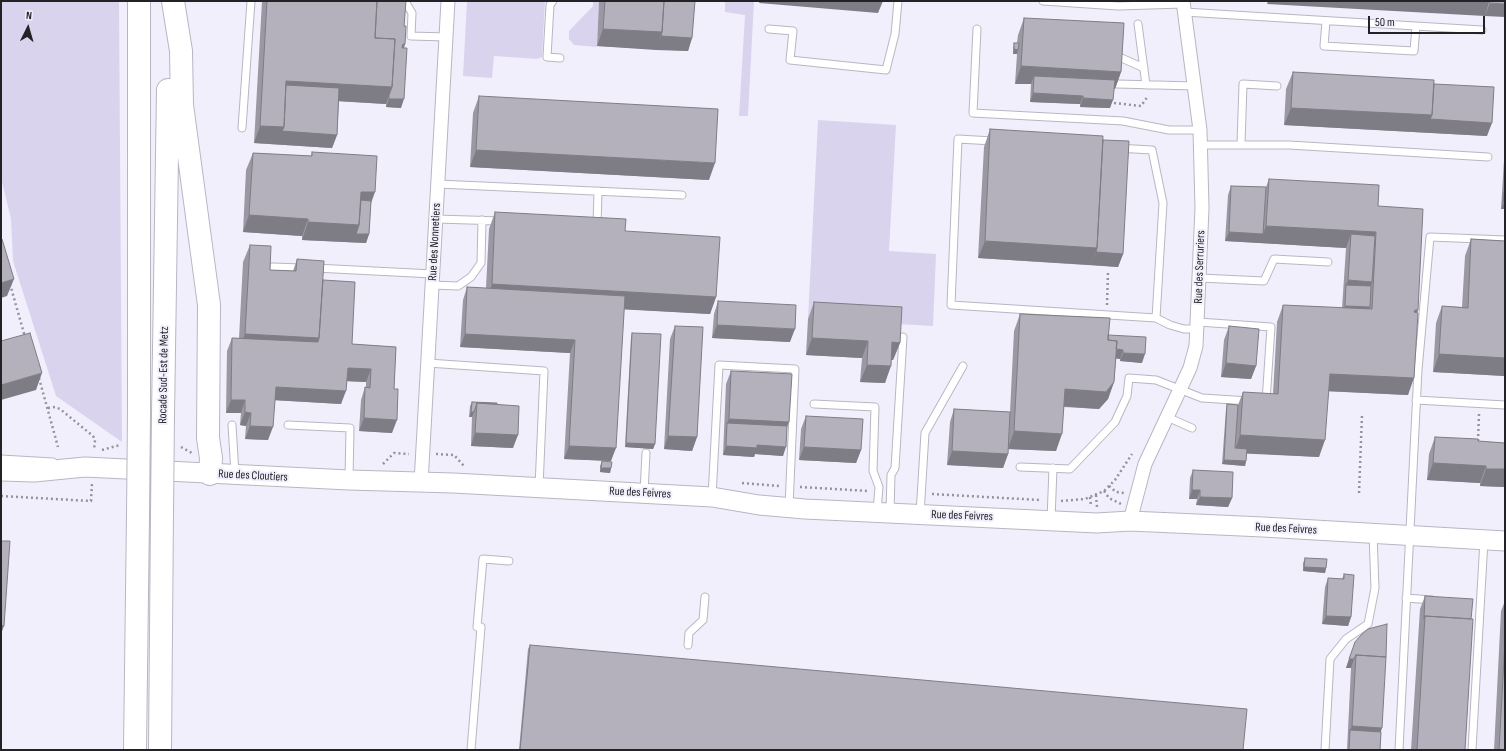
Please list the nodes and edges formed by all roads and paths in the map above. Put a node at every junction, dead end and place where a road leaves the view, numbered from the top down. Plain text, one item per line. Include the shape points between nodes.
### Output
1 (139, 1) edge
2 (170, 1) edge
3 (173, 1) edge
4 (251, 1) edge
5 (405, 1) edge
6 (448, 1) edge
7 (553, 1) edge
8 (898, 1) edge
9 (1043, 1) edge
10 (1183, 5) edge
11 (1326, 21) junction
12 (1138, 24) dead end
13 (1416, 26) junction
14 (769, 29) dead end
15 (978, 29) dead end
16 (1482, 30) dead end
17 (446, 38) junction
18 (1117, 56) edge
19 (560, 58) dead end
20 (1144, 68) junction
21 (1117, 84) edge
22 (1149, 85) junction
23 (1195, 86) junction
24 (1277, 86) dead end
25 (1114, 103) edge
26 (242, 128) dead end
27 (1200, 130) junction
28 (1241, 144) junction
29 (1200, 145) junction
30 (1488, 157) dead end
31 (438, 184) junction
32 (598, 191) junction
33 (682, 195) dead end
34 (436, 218) junction
35 (482, 220) junction
36 (513, 222) edge
37 (590, 225) edge
38 (1505, 240) edge
39 (1328, 262) dead end
40 (272, 267) edge
41 (1108, 271) dead end
42 (1200, 278) junction
43 (8, 279) edge
44 (433, 279) junction
45 (1106, 314) junction
46 (1156, 318) junction
47 (1198, 326) junction
48 (903, 338) edge
49 (27, 342) edge
50 (428, 363) junction
51 (963, 366) dead end
52 (36, 372) edge
53 (1180, 389) junction
54 (1416, 400) junction
55 (1479, 403) junction
56 (814, 404) dead end
57 (1505, 405) edge
58 (48, 408) junction
59 (1362, 415) dead end
60 (1167, 417) junction
61 (232, 425) dead end
62 (288, 425) dead end
63 (1192, 428) dead end
64 (1478, 443) edge
65 (58, 447) dead end
66 (1135, 449) dead end
67 (646, 453) dead end
68 (1, 459) edge
69 (1020, 467) dead end
70 (89, 468) junction
71 (1054, 468) junction
72 (1, 471) edge
73 (1120, 472) dead end
74 (210, 474) junction
75 (235, 475) junction
76 (349, 480) junction
77 (421, 483) junction
78 (539, 487) junction
79 (644, 493) junction
80 (1359, 493) dead end
81 (1, 496) edge
82 (712, 497) junction
83 (789, 508) junction
84 (883, 513) junction
85 (920, 515) junction
86 (1051, 520) junction
87 (1130, 522) junction
88 (1374, 533) junction
89 (1409, 535) junction
90 (1484, 540) junction
91 (1505, 541) edge
92 (509, 561) dead end
93 (705, 597) dead end
94 (1406, 598) junction
95 (1443, 601) edge
96 (688, 645) dead end
97 (135, 750) edge
98 (160, 750) edge
99 (471, 750) edge
100 (1325, 750) edge
101 (1399, 750) edge
102 (1472, 750) edge

1 - 97 highway, Rocade Sud-Est de Metz, bridge via 139,413
2 - 98 highway, Rocade Sud-Est de Metz, bridge
3 - 74 highway via 181,51 182,105 209,305
4 - 26 lane
5 - 17 lane via 412,12 411,36
6 - 17 street, Rue des Nonnetiers
7 - 19 lane via 550,6 548,57
8 - 14 lane via 895,34 886,70 790,60 793,31
9 - 10 lane via 1118,6
10 - 11 lane
10 - 23 street, Rue des Serruriers
11 - 13 lane
11 - 13 lane via 1324,46 1414,51
12 - 20 lane
13 - 16 lane
15 - 27 lane via 973,113 1123,121 1169,130
17 - 31 street, Rue des Nonnetiers
18 - 20 lane
20 - 22 lane
21 - 22 lane
22 - 23 lane
22 - 25 path via 1152,91 1140,106
23 - 27 street, Rue des Serruriers
24 - 28 lane via 1243,84
27 - 29 street, Rue des Serruriers
28 - 29 lane
28 - 30 lane via 1289,144
29 - 42 street, Rue des Serruriers
31 - 32 lane
31 - 34 street, Rue des Nonnetiers
32 - 33 lane
32 - 37 lane via 597,226
34 - 35 lane
34 - 44 street, Rue des Nonnetiers
35 - 36 lane
35 - 44 lane via 481,263 471,277 458,286
38 - 54 lane via 1430,237
39 - 42 lane via 1274,259 1264,281
40 - 44 lane
41 - 45 path
42 - 47 street, Rue des Serruriers
43 - 49 path
44 - 50 street, Rue des Nonnetiers
45 - 46 lane
45 - 46 lane via 952,304 958,140 1152,150 1163,203
46 - 47 lane via 1184,329
47 - 53 street, Rue des Serruriers via 1193,359
47 - 53 lane via 1271,327 1266,402 1202,398
48 - 84 lane via 895,468 891,475
50 - 77 street, Rue des Nonnetiers
50 - 78 lane via 544,371
51 - 85 lane via 925,434
52 - 58 path
53 - 60 street, Rue des Serruriers
53 - 71 lane via 1156,380 1129,378 1127,396 1115,422 1070,469
54 - 55 lane
54 - 89 lane
55 - 57 lane
55 - 64 path
56 - 84 lane via 875,407 873,471 879,487
58 - 65 path
58 - 70 path via 60,409 93,436 95,440
59 - 80 path
60 - 63 lane
60 - 87 street, Rue des Serruriers via 1145,464
61 - 75 lane
62 - 76 lane via 350,428
66 - 73 path
67 - 79 lane
68 - 70 lane, Rue des Cloutiers via 57,462
69 - 71 lane
70 - 72 street, Rue des Cloutiers via 34,472
70 - 74 street, Rue des Cloutiers
70 - 81 path via 91,501
71 - 86 lane
74 - 75 street, Rue des Cloutiers
75 - 76 street, Rue des Cloutiers
76 - 77 street, Rue des Cloutiers
77 - 78 street, Rue des Feivres
78 - 79 street, Rue des Feivres
79 - 82 street, Rue des Feivres
82 - 83 street, Rue des Feivres
82 - 83 lane via 719,365 795,369
83 - 84 street, Rue des Feivres
84 - 85 street, Rue des Feivres
85 - 86 street, Rue des Feivres
86 - 87 street, Rue des Feivres
87 - 88 street, Rue des Feivres
88 - 89 street, Rue des Feivres
88 - 100 lane via 1374,588 1368,624 1346,639 1330,659
89 - 90 street, Rue des Feivres
89 - 94 lane
90 - 91 street, Rue des Feivres
90 - 102 lane via 1477,603
92 - 99 lane via 483,559
93 - 96 lane via 703,620 689,633
94 - 95 lane
94 - 101 lane

